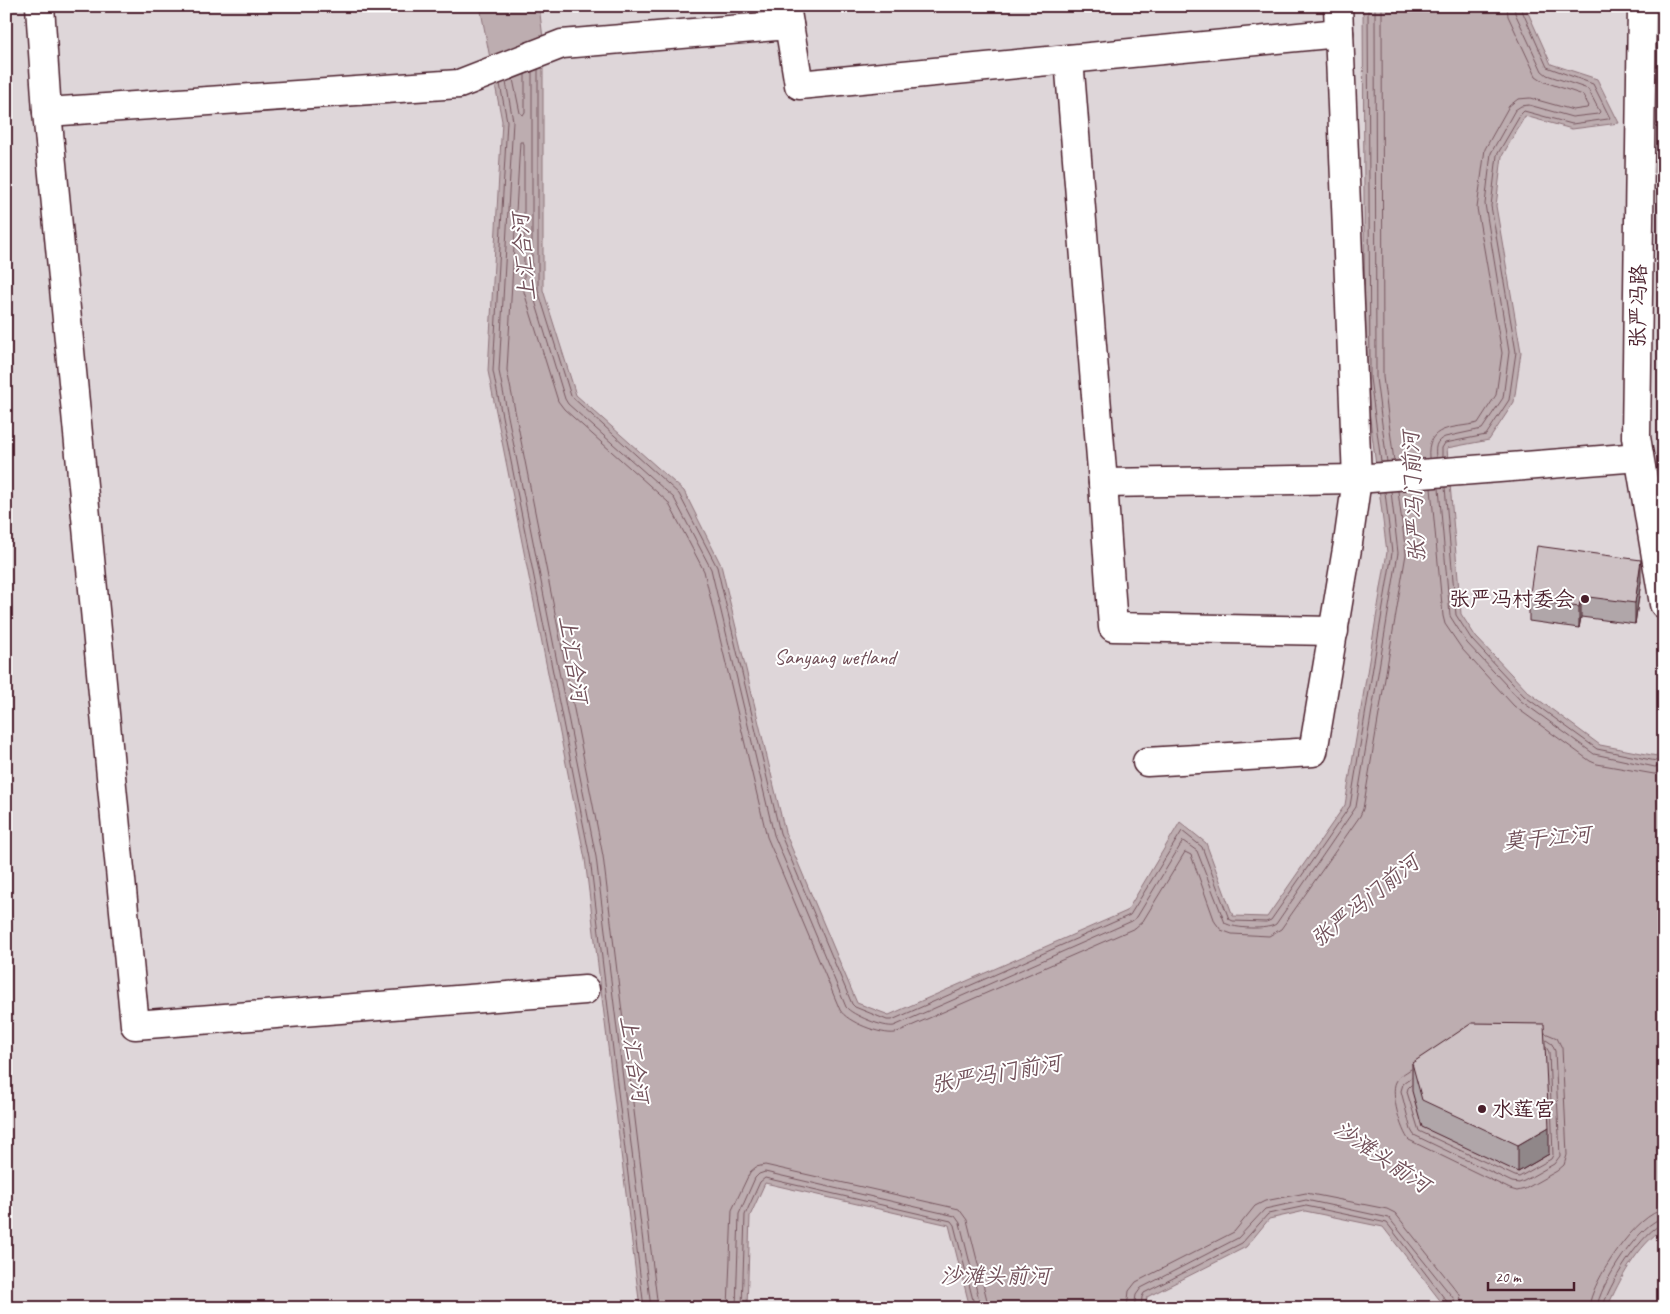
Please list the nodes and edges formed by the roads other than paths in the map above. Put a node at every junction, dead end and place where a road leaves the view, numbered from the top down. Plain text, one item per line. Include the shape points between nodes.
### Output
1 (40, 6) edge
2 (1338, 6) edge
3 (1642, 6) edge
4 (788, 16) edge
5 (1339, 34) junction
6 (1069, 59) junction
7 (47, 112) junction
8 (1639, 457) junction
9 (1357, 479) junction
10 (1103, 483) junction
11 (1664, 604) edge
12 (1334, 631) junction
13 (1147, 762) dead end
14 (585, 990) dead end

1 - 7 street
2 - 5 street
3 - 8 street, 张严冯路 via 1636,437
4 - 6 street via 799,85
4 - 7 street via 562,44 459,84
5 - 6 street
5 - 9 street
6 - 10 street
7 - 14 street via 135,1025
8 - 9 street
8 - 11 street, 张严冯路
9 - 10 street
9 - 12 street
10 - 12 street via 1112,627
12 - 13 street via 1314,752

